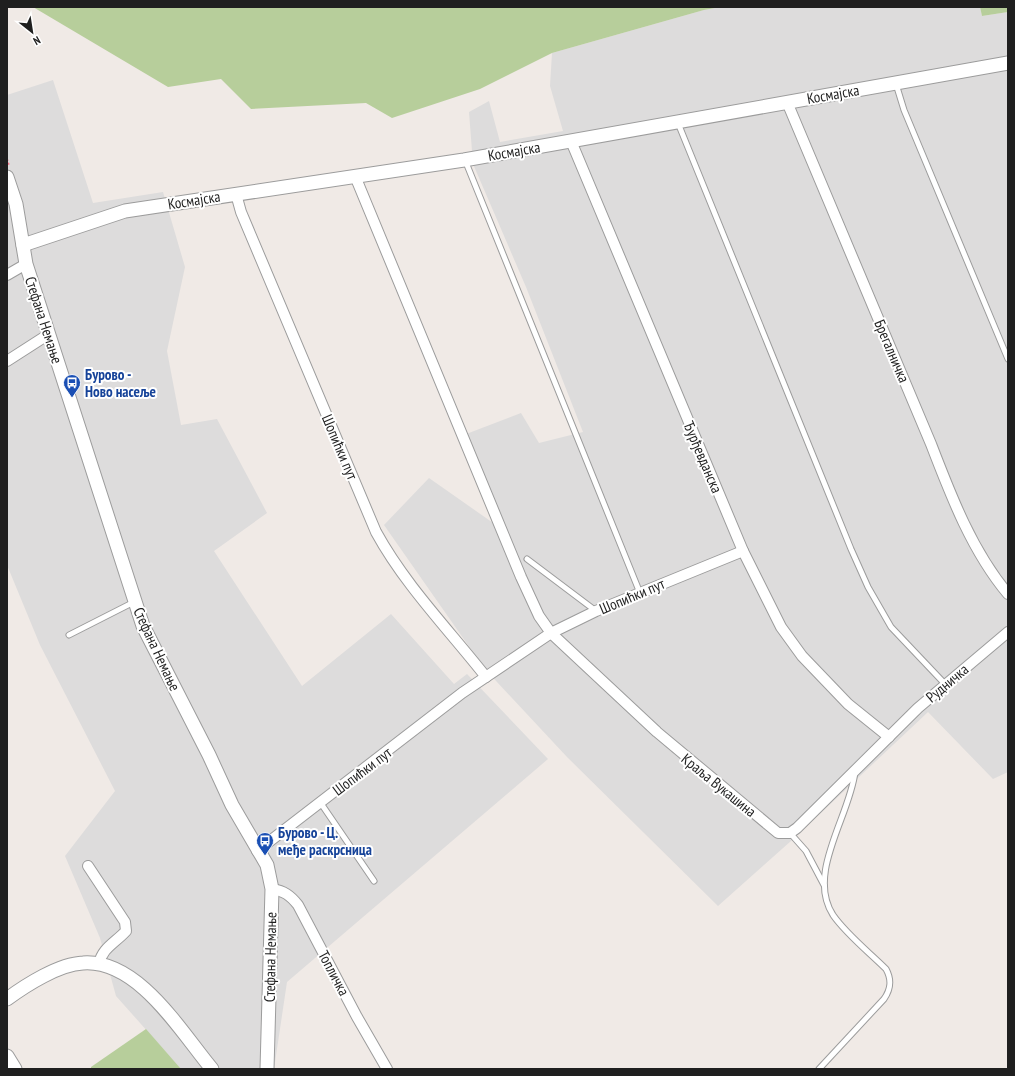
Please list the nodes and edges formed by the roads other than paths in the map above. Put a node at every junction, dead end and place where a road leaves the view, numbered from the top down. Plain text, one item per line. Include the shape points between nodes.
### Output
1 (1008, 63) edge
2 (895, 83) junction
3 (787, 102) junction
4 (677, 122) junction
5 (571, 141) junction
6 (464, 160) junction
7 (355, 176) junction
8 (7, 177) edge
9 (236, 194) junction
10 (23, 245) junction
11 (26, 264) junction
12 (7, 275) edge
13 (49, 334) junction
14 (1008, 359) edge
15 (7, 360) edge
16 (743, 551) junction
17 (526, 559) dead end
18 (640, 593) junction
19 (1008, 594) edge
20 (134, 602) junction
21 (596, 611) junction
22 (1008, 632) edge
23 (551, 633) junction
24 (69, 635) dead end
25 (486, 677) junction
26 (945, 684) junction
27 (889, 737) junction
28 (855, 771) junction
29 (320, 802) junction
30 (790, 833) junction
31 (258, 852) junction
32 (88, 866) dead end
33 (374, 881) dead end
34 (824, 886) junction
35 (272, 889) junction
36 (99, 964) junction
37 (7, 999) edge
38 (7, 1056) edge
39 (15, 1069) edge
40 (212, 1069) edge
41 (267, 1069) edge
42 (387, 1069) edge
43 (819, 1069) edge

1 - 2 street, Космајска
2 - 3 street, Космајска
2 - 14 lane
3 - 4 street, Космајска
3 - 19 street, Брегалничка via 951,496 988,566
4 - 5 street, Космајска
4 - 26 lane via 868,587 891,627
5 - 6 street, Космајска
5 - 16 street, Ђурђевданска
6 - 7 street, Космајска
6 - 18 lane
7 - 9 street, Космајска
7 - 23 street, Краља Вукашина via 521,577 539,616
8 - 10 street, Стефана Немање via 16,204
9 - 10 street, Космајска via 125,211
9 - 25 street, Шопићки пут via 241,212 376,532 411,585
10 - 11 street, Стефана Немање
11 - 12 street
11 - 13 street, Стефана Немање
13 - 15 street
13 - 20 street, Стефана Немање
16 - 18 street, Шопићки пут
16 - 27 street, Ђурђевданска via 781,627 802,656 848,704
17 - 21 lane
18 - 21 street, Шопићки пут
20 - 24 lane
20 - 31 street, Стефана Немање via 143,626
21 - 23 street, Шопићки пут
22 - 26 street, Рудничка
23 - 25 street, Шопићки пут
23 - 30 street, Краља Вукашина via 700,770 778,833
25 - 29 street, Шопићки пут
26 - 27 street, Рудничка
27 - 28 street
28 - 30 street
28 - 34 lane via 853,785 828,861
29 - 31 street, Шопићки пут
29 - 33 lane
30 - 34 lane via 806,851
31 - 35 street, Стефана Немање via 267,865
32 - 36 street via 125,922 126,931 104,950
34 - 43 lane via 834,916 886,969 890,983 884,999
35 - 41 street, Стефана Немање
35 - 42 street, Топличка via 283,891 298,905
36 - 37 street via 83,963 61,969
36 - 40 street via 107,965 134,980 158,1001
38 - 39 street

